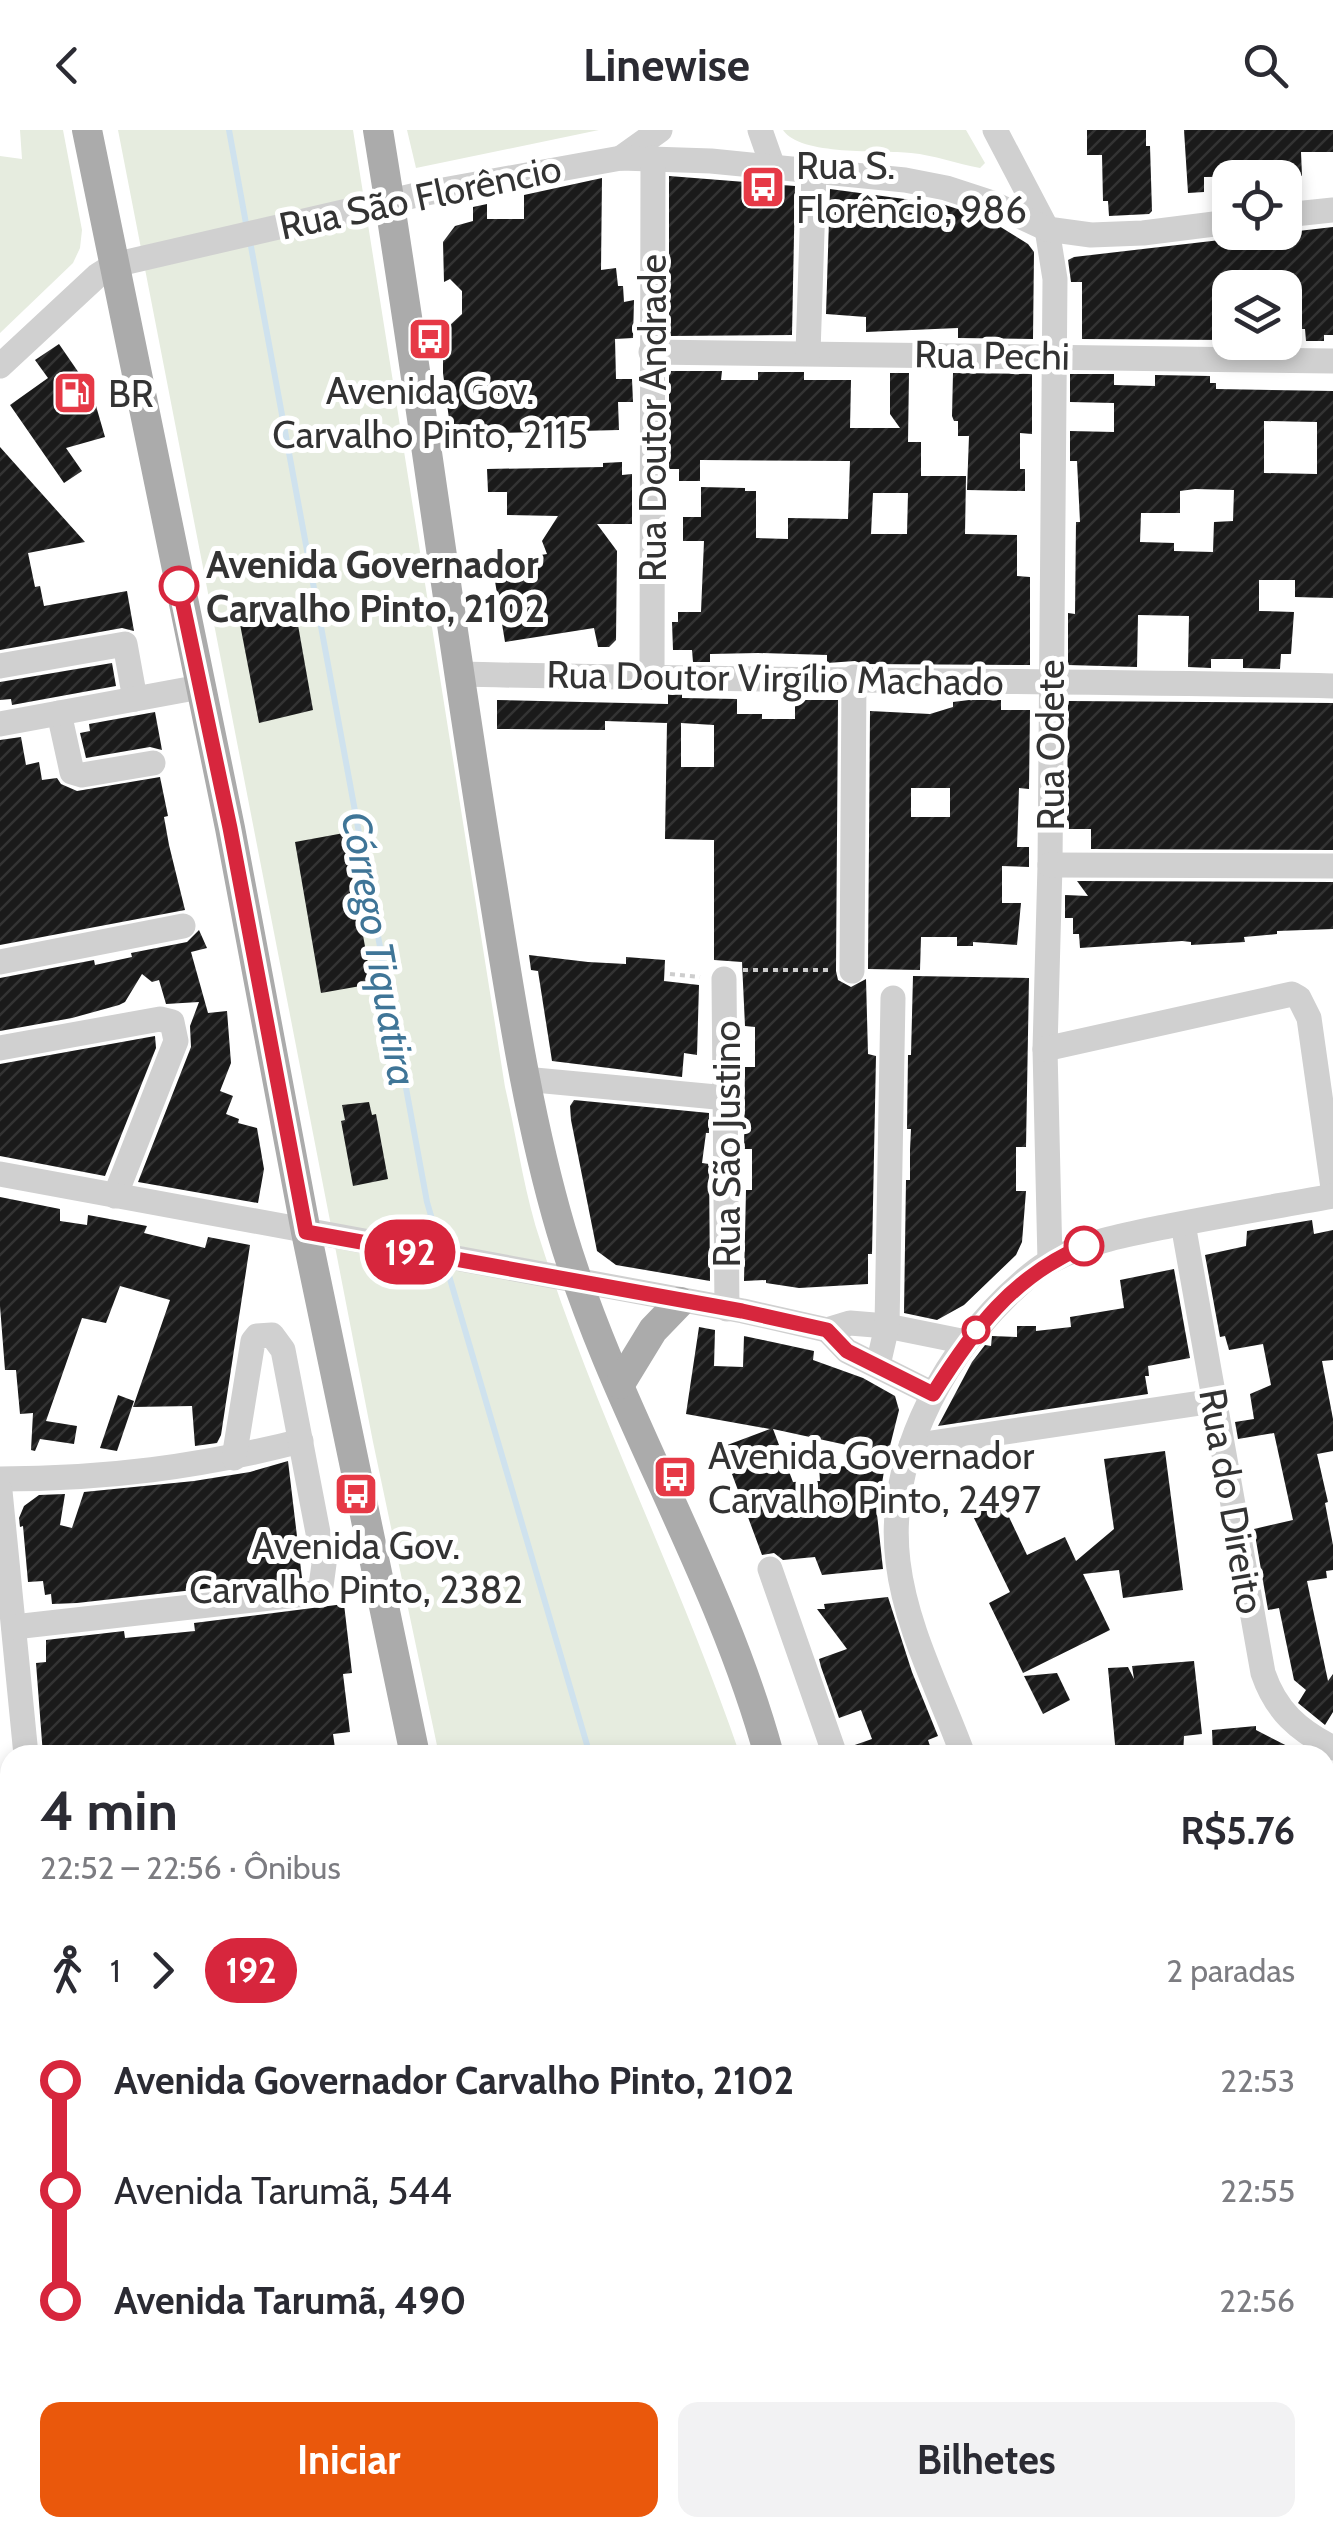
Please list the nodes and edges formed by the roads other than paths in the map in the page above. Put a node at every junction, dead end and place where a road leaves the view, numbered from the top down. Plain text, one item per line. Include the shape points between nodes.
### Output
1 (87, 130) edge
2 (378, 130) edge
3 (660, 130) edge
4 (760, 130) edge
5 (994, 130) edge
6 (621, 158) junction
7 (653, 158) junction
8 (773, 167) junction
9 (814, 172) junction
10 (390, 201) junction
11 (1333, 210) edge
12 (1302, 214) edge
13 (1212, 224) edge
14 (1047, 229) junction
15 (114, 265) junction
16 (651, 352) junction
17 (808, 353) junction
18 (1052, 356) junction
19 (1333, 361) edge
20 (0, 366) edge
21 (0, 666) edge
22 (458, 674) junction
23 (854, 678) junction
24 (652, 679) junction
25 (1050, 680) junction
26 (1333, 686) edge
27 (200, 687) junction
28 (135, 699) junction
29 (59, 713) junction
30 (0, 724) edge
31 (153, 763) dead end
32 (1050, 866) junction
33 (1333, 866) edge
34 (183, 926) dead end
35 (0, 962) edge
36 (852, 971) road end
37 (724, 979) road end
38 (893, 998) dead end
39 (0, 1048) edge
40 (1045, 1049) junction
41 (524, 1080) junction
42 (728, 1098) junction
43 (0, 1174) edge
44 (1333, 1188) edge
45 (115, 1196) junction
46 (1333, 1196) edge
47 (1183, 1224) junction
48 (306, 1232) junction
49 (1050, 1261) junction
50 (578, 1283) junction
51 (680, 1302) junction
52 (726, 1309) junction
53 (887, 1326) junction
54 (827, 1330) junction
55 (966, 1342) junction
56 (878, 1365) junction
57 (620, 1384) junction
58 (933, 1394) junction
59 (1214, 1401) junction
60 (300, 1441) junction
61 (911, 1446) junction
62 (234, 1458) junction
63 (0, 1479) edge
64 (0, 1491) edge
65 (0, 1504) edge
66 (770, 1569) dead end
67 (14, 1626) junction
68 (25, 1745) edge
69 (412, 1745) edge
70 (767, 1745) edge
71 (832, 1745) edge
72 (958, 1745) edge
73 (1327, 1745) edge

1 - 15 main road
2 - 10 main road
3 - 6 street
4 - 8 street
5 - 14 street
6 - 7 street, Rua São Florêncio
6 - 10 street, Rua São Florêncio
7 - 8 street, Rua São Florêncio
7 - 16 street, Rua Doutor Andrade
8 - 9 street, Rua São Florêncio
9 - 14 street, Rua São Florêncio via 946,188
9 - 17 street
10 - 15 street, Rua São Florêncio
10 - 22 main road
11 - 12 street
13 - 14 street, Rua São Florêncio via 1108,234
14 - 18 street, Rua Odete via 1054,279
15 - 20 street, Rua São Florêncio
15 - 27 main road
16 - 17 street, Rua Pechi
16 - 24 street, Rua Doutor Andrade
17 - 18 street, Rua Pechi
18 - 19 street, Rua Pechi
18 - 25 street, Rua Odete
21 - 28 street via 125,644
22 - 24 street, Rua Doutor Virgílio Machado
22 - 41 main road
23 - 24 street, Rua Doutor Virgílio Machado
23 - 25 street, Rua Doutor Virgílio Machado
23 - 36 street
25 - 26 street, Rua Doutor Virgílio Machado
25 - 32 street, Rua Odete
27 - 28 street
27 - 48 main road
28 - 29 street
29 - 30 street
29 - 31 street via 72,772
32 - 33 street
32 - 40 street, Rua Odete
34 - 35 street
37 - 42 street, Rua São Justino
38 - 53 street
39 - 45 street via 172,1022 176,1040
40 - 44 street via 1292,994 1309,1018
40 - 49 street, Rua Odete
41 - 42 street
41 - 50 main road
42 - 52 street, Rua São Justino
43 - 45 street
45 - 48 street
46 - 47 street
47 - 49 street via 1084,1246
47 - 59 street, Rua do Direito
48 - 50 street
48 - 69 main road
49 - 55 street
50 - 51 street
50 - 57 main road
51 - 52 street
51 - 57 main road via 653,1330
52 - 54 street
53 - 54 street via 850,1323
53 - 55 street
53 - 56 street
54 - 56 street via 847,1351
55 - 58 street
56 - 58 street
57 - 70 main road via 698,1556
58 - 61 street
59 - 61 street
59 - 73 street, Rua do Direito via 1263,1673 1278,1708
60 - 62 street
60 - 62 street via 283,1350 272,1335 257,1336
60 - 67 street via 324,1564 322,1586 314,1593
61 - 72 street via 898,1504 898,1560 908,1611
62 - 63 street via 132,1474
64 - 65 street
65 - 67 street
66 - 71 street
67 - 68 street

